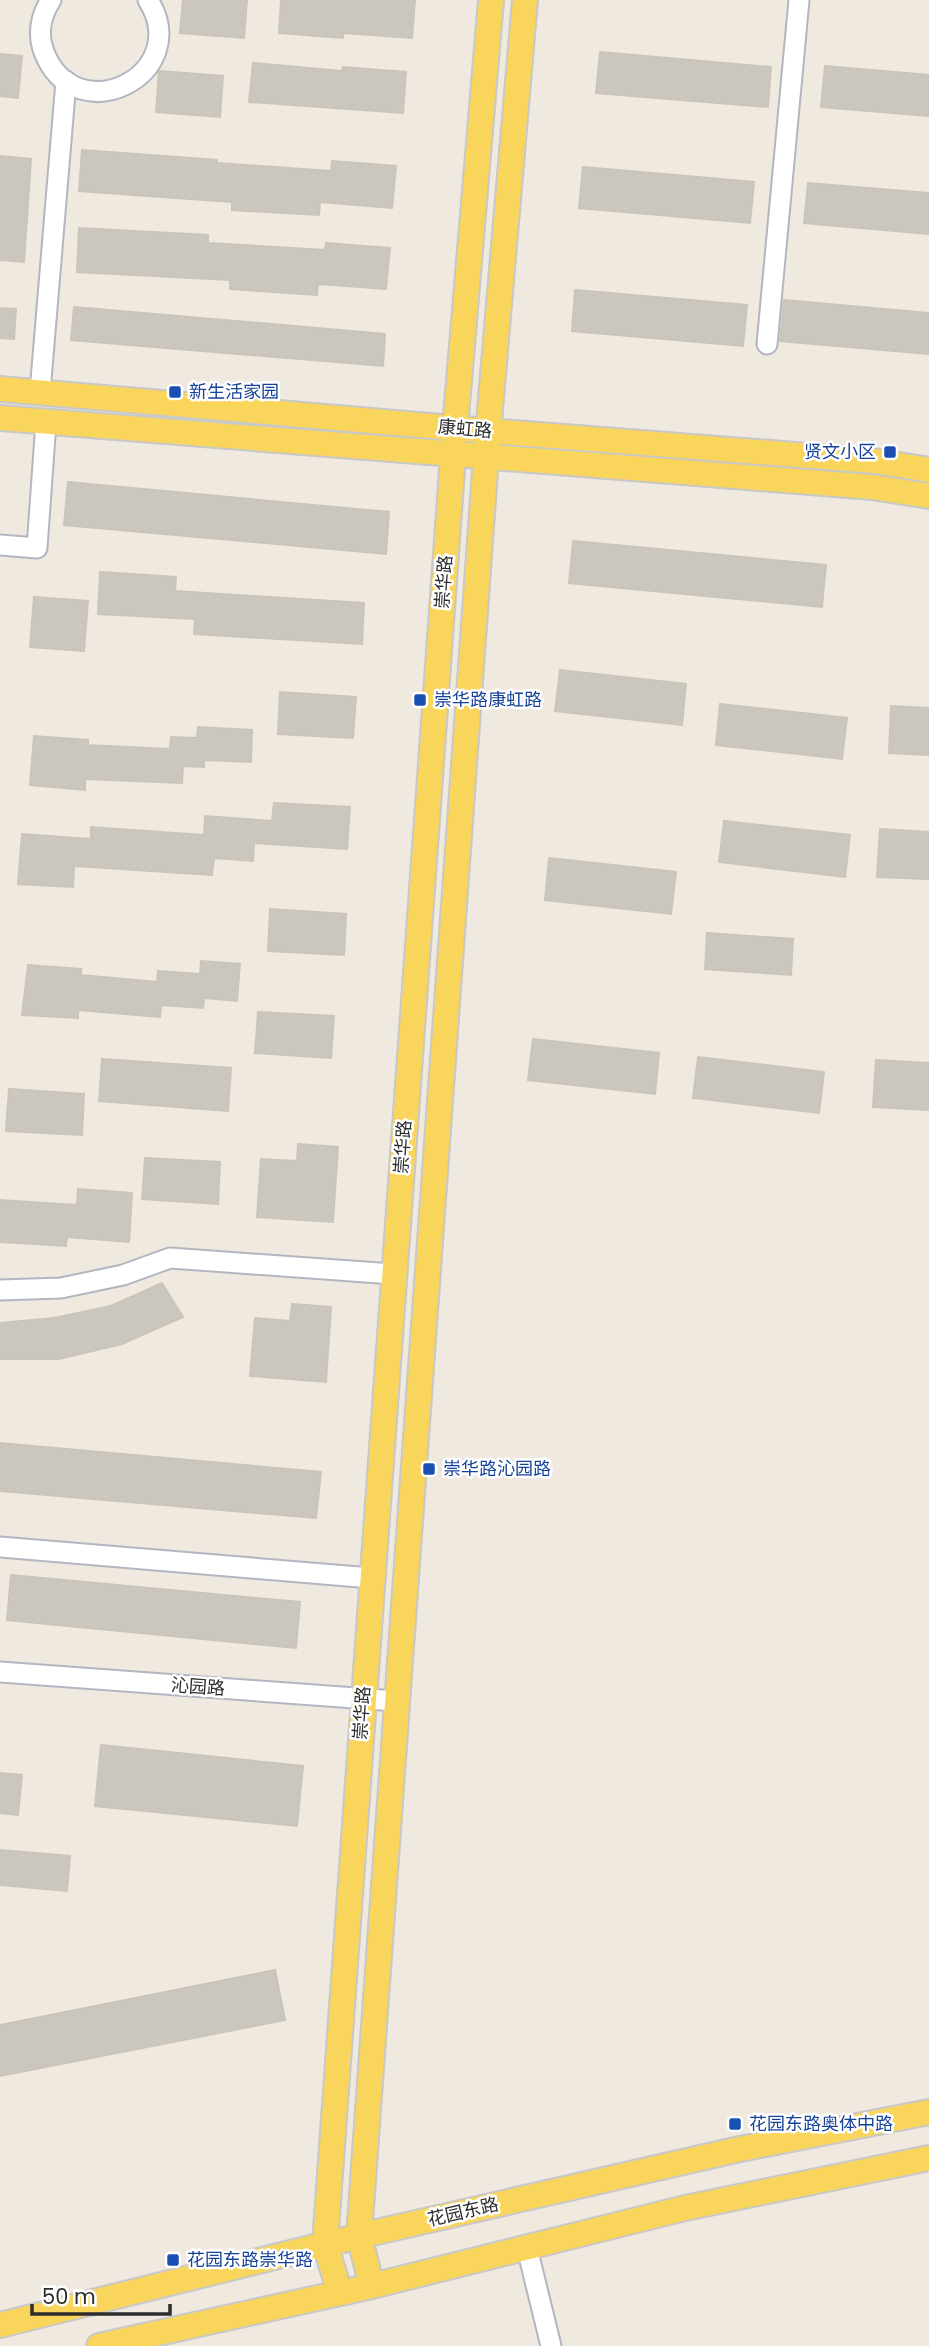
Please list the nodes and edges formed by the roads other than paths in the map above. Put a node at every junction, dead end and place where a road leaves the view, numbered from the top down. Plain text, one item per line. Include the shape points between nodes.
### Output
1 (51, 0) edge
2 (148, 0) edge
3 (491, 0) edge
4 (525, 0) edge
5 (799, 0) edge
6 (66, 81) junction
7 (767, 344) dead end
8 (0, 389) edge
9 (40, 392) junction
10 (0, 418) edge
11 (46, 422) junction
12 (455, 428) junction
13 (488, 431) junction
14 (453, 454) junction
15 (486, 457) junction
16 (929, 470) edge
17 (929, 496) edge
18 (0, 545) edge
19 (393, 1274) junction
20 (0, 1290) edge
21 (0, 1547) edge
22 (371, 1578) junction
23 (0, 1672) edge
24 (363, 1699) junction
25 (396, 1702) junction
26 (929, 2112) edge
27 (929, 2158) edge
28 (359, 2236) junction
29 (325, 2244) junction
30 (527, 2248) junction
31 (372, 2286) junction
32 (340, 2293) junction
33 (0, 2325) edge
34 (100, 2346) edge
35 (551, 2346) edge

1 - 6 street via 40,26 41,45 48,62
2 - 6 street via 158,28 157,47 135,80 117,90 97,92
3 - 12 main road, 崇华路
4 - 13 main road, 崇华路
5 - 7 street
6 - 9 street
8 - 9 main road, 康虹路
9 - 12 main road, 康虹路
10 - 11 main road, 康虹路
11 - 14 main road, 康虹路
11 - 18 street via 37,548
12 - 13 main road, 康虹路
12 - 14 main road, 崇华路
13 - 15 main road, 崇华路
13 - 16 main road, 康虹路 via 874,461
14 - 15 main road, 康虹路
14 - 19 main road, 崇华路
15 - 17 main road, 康虹路 via 872,487
15 - 25 main road, 崇华路
19 - 20 street via 170,1258 61,1289
19 - 22 main road, 崇华路
21 - 22 street
22 - 24 main road, 崇华路
23 - 24 street, 沁园路
24 - 25 street, 沁园路
24 - 29 main road, 崇华路
25 - 28 main road, 崇华路
26 - 28 main road, 花园东路 via 740,2149
27 - 30 main road via 685,2208
28 - 29 main road, 花园东路
28 - 31 main road, 崇华路
29 - 32 main road, 崇华路
29 - 33 main road, 花园东路
30 - 31 main road
30 - 35 street
31 - 32 main road
32 - 34 main road

